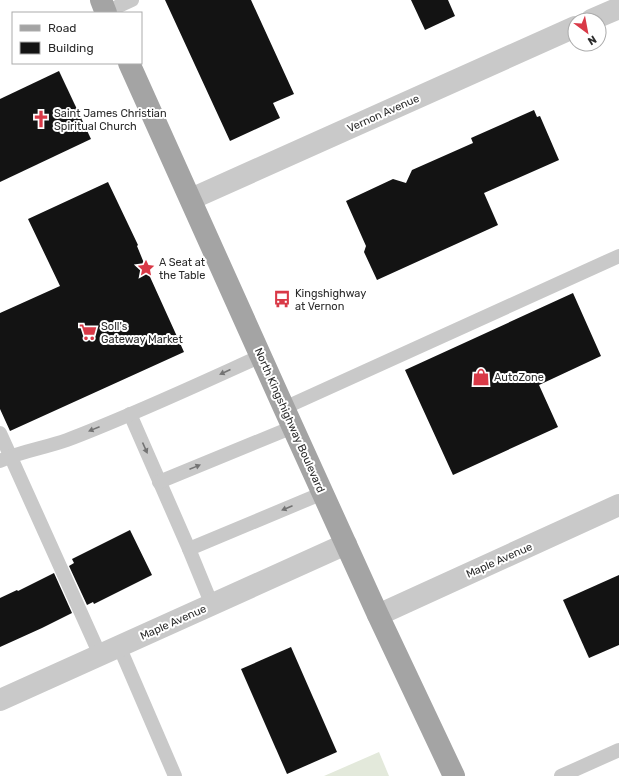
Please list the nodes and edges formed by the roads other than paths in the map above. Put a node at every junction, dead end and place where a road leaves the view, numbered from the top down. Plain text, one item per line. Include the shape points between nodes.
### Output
1 (132, 0) edge
2 (104, 8) edge
3 (619, 8) edge
4 (607, 13) edge
5 (567, 31) edge
6 (129, 64) edge
7 (191, 199) junction
8 (619, 256) edge
9 (261, 356) junction
10 (130, 414) junction
11 (288, 417) junction
12 (0, 434) edge
13 (5, 459) edge
14 (159, 482) junction
15 (323, 493) junction
16 (619, 505) edge
17 (346, 544) junction
18 (189, 549) junction
19 (212, 604) junction
20 (378, 615) junction
21 (109, 651) junction
22 (0, 700) edge
23 (619, 750) edge
24 (175, 776) edge
25 (454, 776) edge
26 (561, 776) edge

1 - 2 lane
3 - 4 street
5 - 7 street, Vernon Avenue
6 - 7 main road, North Kingshighway Boulevard
7 - 9 main road, North Kingshighway Boulevard
8 - 11 lane
9 -> 10 lane
9 - 11 main road, North Kingshighway Boulevard
10 -> 13 lane via 66,441
10 -> 14 lane
14 -> 11 lane
11 - 15 main road, North Kingshighway Boulevard
12 - 13 lane
13 - 21 lane
14 - 18 lane
15 - 17 main road, North Kingshighway Boulevard
15 -> 18 lane
16 - 20 street, Maple Avenue
17 - 19 street, Maple Avenue
17 - 20 main road, North Kingshighway Boulevard
18 - 19 lane
19 - 21 street, Maple Avenue
20 - 25 main road, North Kingshighway Boulevard
21 - 22 street, Maple Avenue
21 - 24 lane
23 - 26 lane

